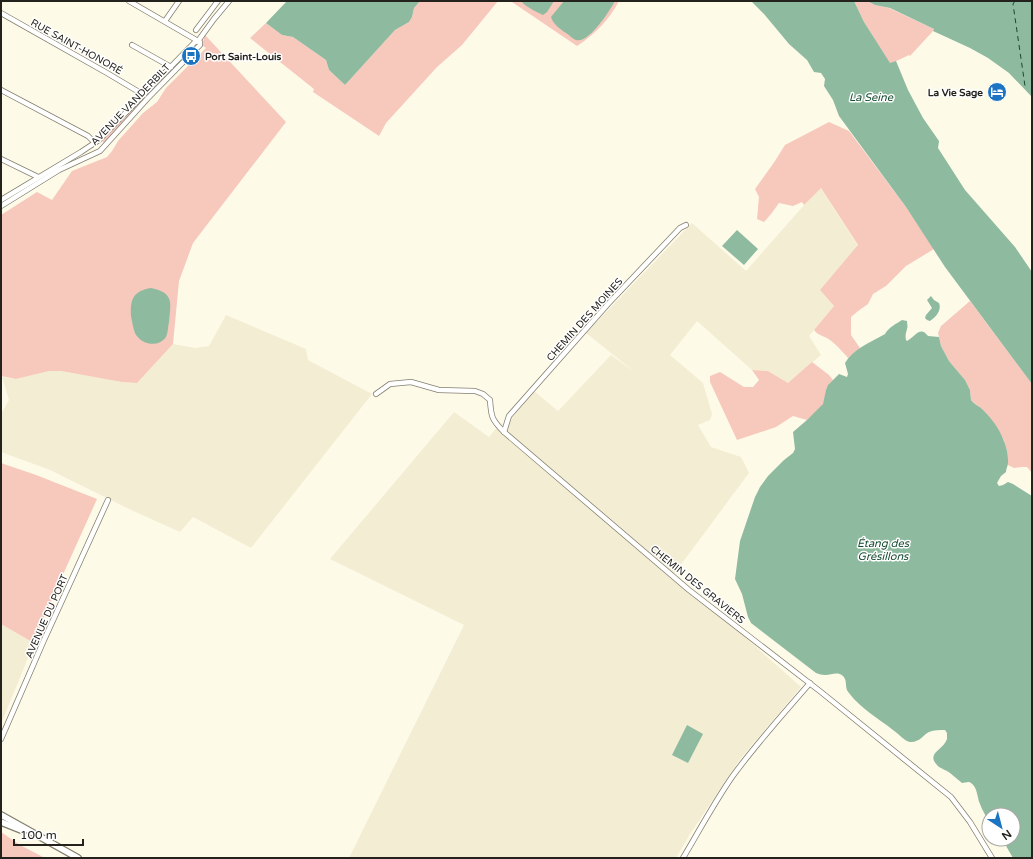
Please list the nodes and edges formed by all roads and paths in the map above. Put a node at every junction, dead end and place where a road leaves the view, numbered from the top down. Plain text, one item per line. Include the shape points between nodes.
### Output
1 (129, 1) edge
2 (179, 1) edge
3 (218, 1) edge
4 (229, 1) edge
5 (1, 13) edge
6 (208, 14) junction
7 (214, 19) junction
8 (165, 22) junction
9 (196, 30) dead end
10 (198, 41) junction
11 (132, 45) dead end
12 (171, 67) junction
13 (1, 90) edge
14 (144, 94) junction
15 (95, 143) junction
16 (1, 159) edge
17 (38, 177) junction
18 (1, 200) edge
19 (1, 206) edge
20 (686, 226) dead end
21 (376, 394) dead end
22 (504, 432) junction
23 (108, 500) dead end
24 (810, 683) junction
25 (1, 739) edge
26 (1, 815) edge
27 (1, 822) edge
28 (34, 834) junction
29 (78, 858) edge
30 (683, 858) edge
31 (992, 858) edge

1 - 8 street
2 - 8 street
3 - 6 street
4 - 7 street, AVENUE VANDERBILT
5 - 14 street, RUE SAINT-HONORÉ
6 - 7 street
6 - 9 street
7 - 10 street, AVENUE VANDERBILT
8 - 10 street
10 - 12 street, AVENUE VANDERBILT
10 - 19 street, AVENUE VANDERBILT via 200,45 100,151 59,170
11 - 12 street
12 - 14 street, AVENUE VANDERBILT
13 - 15 street via 88,136
14 - 15 street, AVENUE VANDERBILT
15 - 17 street, AVENUE VANDERBILT
16 - 17 street
17 - 18 street, AVENUE VANDERBILT
20 - 22 street, CHEMIN DES MOINES via 680,228 608,304 509,416
21 - 22 street, CHEMIN DES GRAVIERS via 390,384 411,382 439,390 475,391 490,400 491,416
22 - 24 street, CHEMIN DES GRAVIERS via 689,590
23 - 25 street, AVENUE DU PORT
24 - 30 street via 731,778
24 - 31 street, CHEMIN DES GRAVIERS via 951,797
26 - 28 main road
27 - 28 main road
28 - 29 main road

